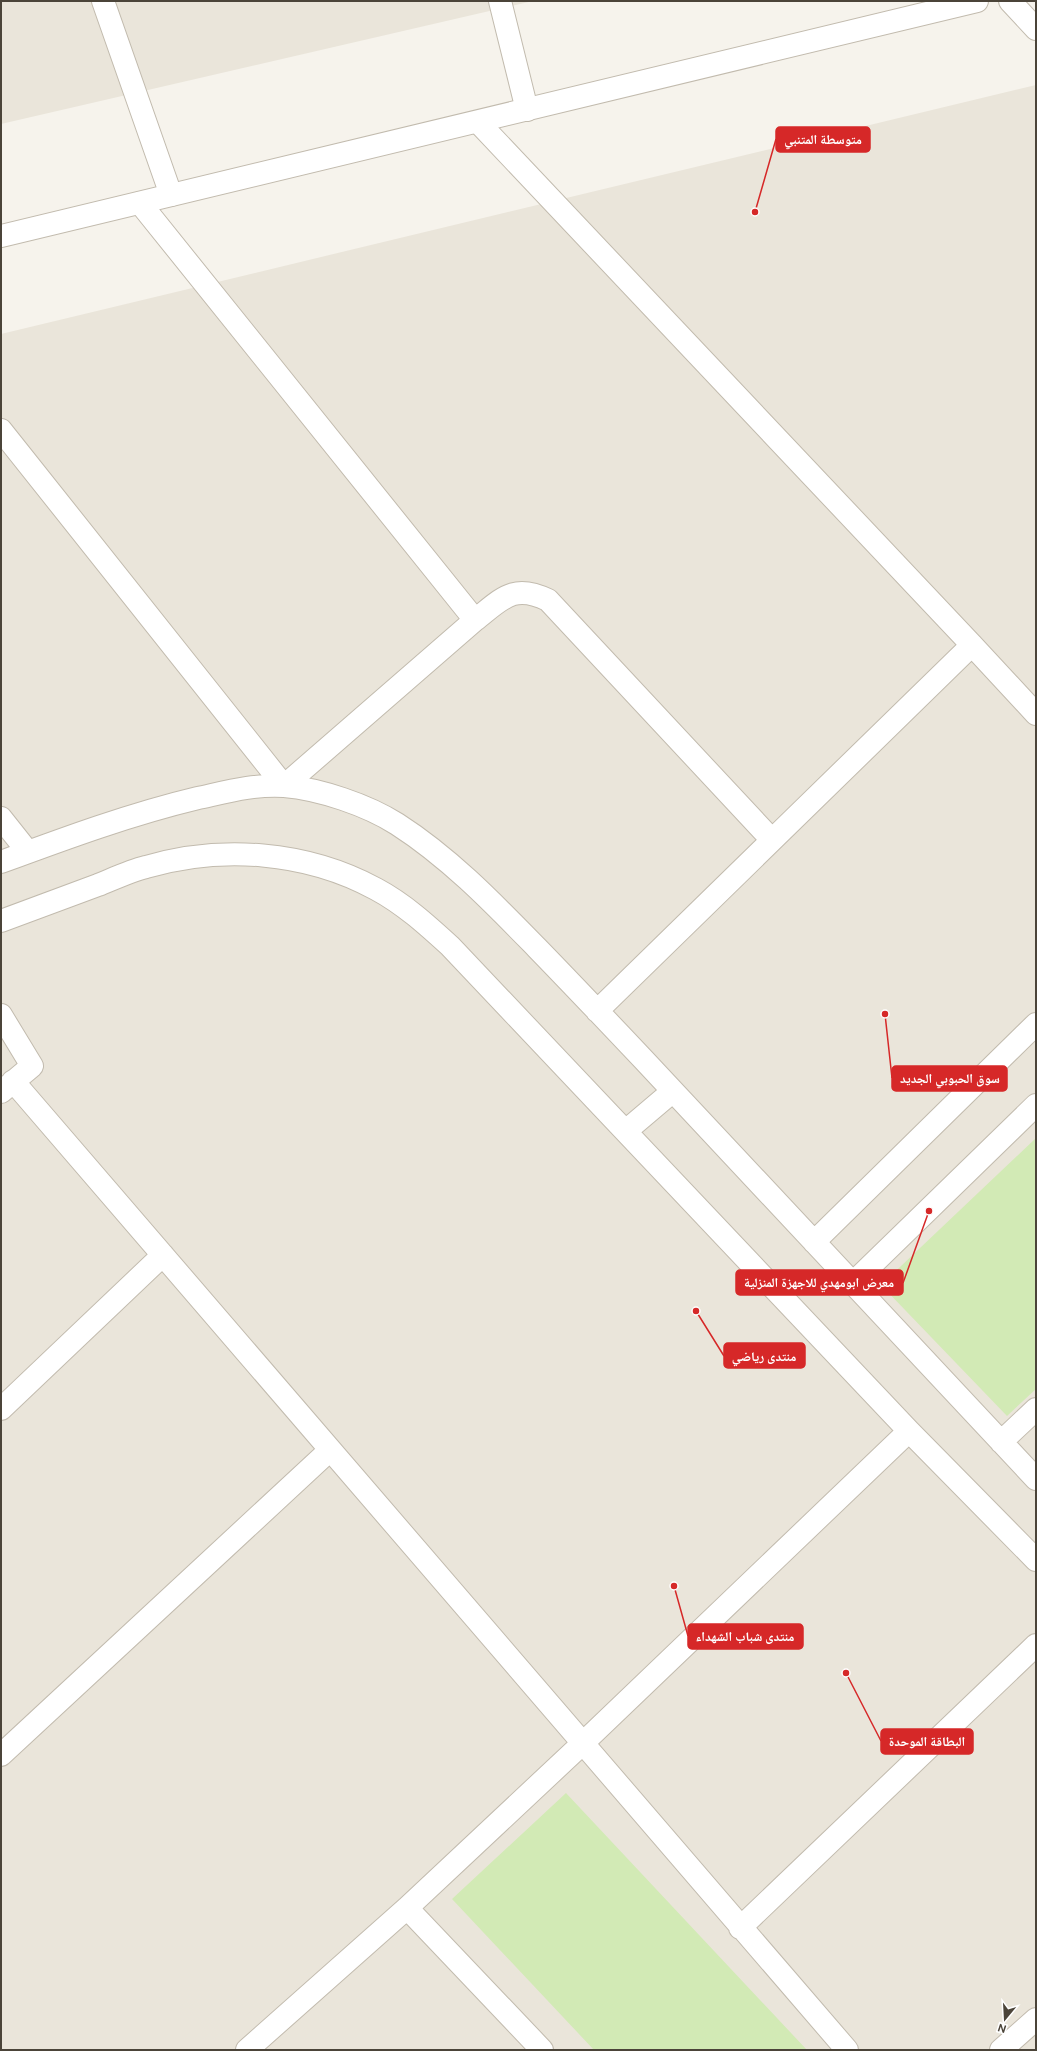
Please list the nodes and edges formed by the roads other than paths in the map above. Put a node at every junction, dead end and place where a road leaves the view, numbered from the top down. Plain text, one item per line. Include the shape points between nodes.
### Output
1 (103, 1) edge
2 (500, 1) edge
3 (977, 1) edge
4 (1010, 1) edge
5 (1036, 29) edge
6 (527, 110) junction
7 (478, 122) junction
8 (171, 196) junction
9 (140, 203) junction
10 (1, 236) edge
11 (1, 430) edge
12 (475, 620) junction
13 (972, 644) junction
14 (1036, 714) edge
15 (284, 786) junction
16 (1, 818) edge
17 (772, 840) junction
18 (28, 852) junction
19 (1, 862) edge
20 (1, 921) edge
21 (597, 1011) junction
22 (1, 1015) edge
23 (1036, 1024) edge
24 (7, 1086) edge
25 (673, 1090) junction
26 (1036, 1105) edge
27 (627, 1130) junction
28 (814, 1242) junction
29 (163, 1255) junction
30 (853, 1283) junction
31 (1, 1409) edge
32 (1036, 1409) edge
33 (909, 1431) junction
34 (1001, 1442) junction
35 (330, 1450) junction
36 (1036, 1479) edge
37 (1036, 1560) edge
38 (1036, 1645) edge
39 (582, 1744) junction
40 (1, 1755) edge
41 (406, 1908) junction
42 (740, 1928) junction
43 (1036, 2019) edge
44 (247, 2050) edge
45 (542, 2050) edge
46 (847, 2050) edge
47 (1001, 2050) edge

1 - 8 street
2 - 6 street
3 - 6 street
4 - 5 street
6 - 7 street
7 - 8 street
7 - 13 street
8 - 9 street
9 - 10 street
9 - 12 street
11 - 15 street
12 - 15 street
12 - 17 street via 508,596 522,592 536,594 548,600
13 - 14 street
13 - 17 street
15 - 18 street via 228,791 164,806
15 - 21 street via 350,802 396,823 490,900
16 - 18 street
17 - 21 street
18 - 19 street
20 - 27 street via 145,867 192,856 239,854 286,858 332,870 375,888 415,914 450,946
21 - 25 street
22 - 24 street via 32,1066
23 - 28 street
24 - 29 street
25 - 27 street
25 - 28 street
26 - 30 street
27 - 33 street
28 - 30 street
29 - 31 street
29 - 35 street
30 - 34 street
32 - 34 street
33 - 37 street
33 - 39 street
34 - 36 street
35 - 39 street
35 - 40 street
38 - 42 street
39 - 41 street
39 - 42 street
41 - 44 street
41 - 45 street
42 - 46 street
43 - 47 street

